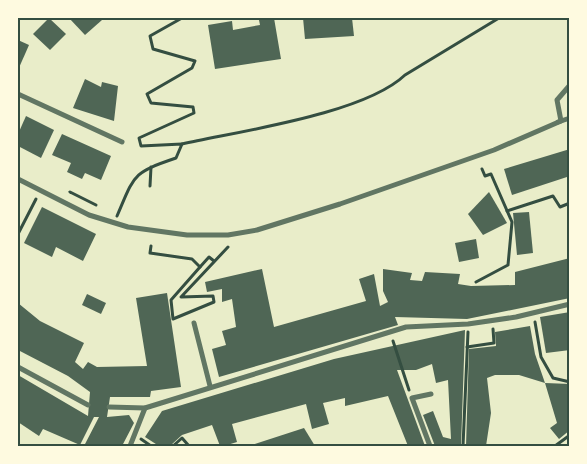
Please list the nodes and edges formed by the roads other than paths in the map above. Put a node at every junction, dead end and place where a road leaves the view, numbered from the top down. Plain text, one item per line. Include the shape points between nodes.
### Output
1 (570, 85) edge
2 (18, 94) edge
3 (570, 118) edge
4 (553, 124) junction
5 (122, 142) dead end
6 (18, 179) edge
7 (570, 304) edge
8 (194, 323) dead end
9 (18, 367) edge
10 (210, 386) junction
11 (431, 394) dead end
12 (88, 405) dead end
13 (109, 407) dead end
14 (145, 408) junction
15 (130, 446) edge
16 (430, 446) edge

1 - 4 street via 557,100 561,121
2 - 5 street
3 - 4 street
4 - 6 street via 494,150 349,202 257,230 228,235 187,235 128,227 89,215
7 - 10 street via 468,324 406,327
8 - 10 street
9 - 12 street
10 - 14 street
11 - 16 street via 412,398
13 - 14 street
14 - 15 street

